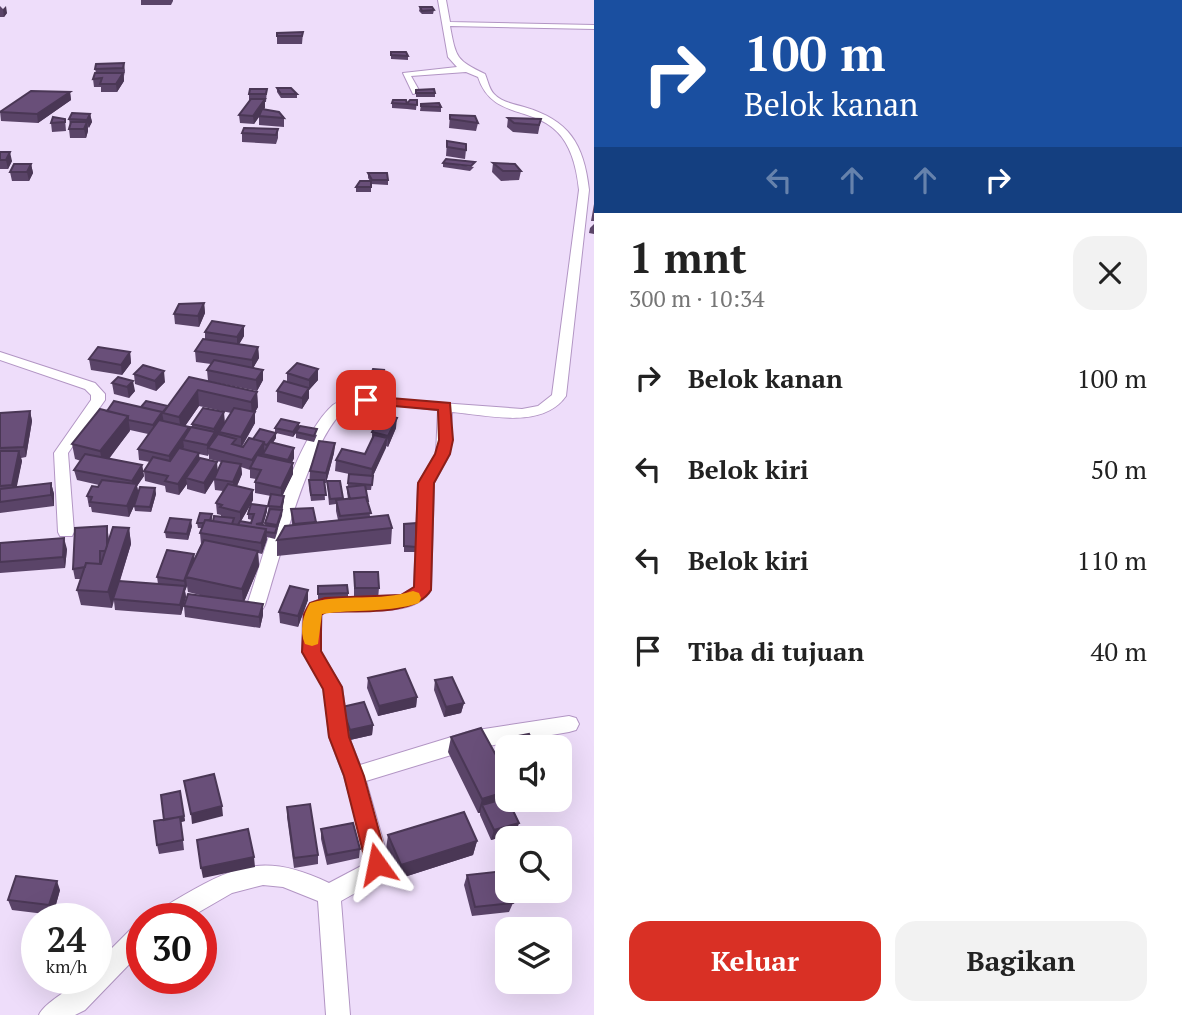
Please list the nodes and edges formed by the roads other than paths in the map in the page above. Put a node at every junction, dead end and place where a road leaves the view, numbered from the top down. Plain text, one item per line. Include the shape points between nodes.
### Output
1 (442, 0) edge
2 (446, 23) junction
3 (594, 27) edge
4 (467, 69) junction
5 (416, 92) edge
6 (589, 190) edge
7 (0, 356) edge
8 (445, 406) junction
9 (65, 532) dead end
10 (256, 605) edge
11 (569, 724) dead end
12 (354, 776) junction
13 (329, 895) junction
14 (192, 903) edge
15 (126, 950) edge
16 (51, 1015) edge
17 (338, 1015) edge

1 - 2 street
2 - 3 street
2 - 4 street via 452,57
4 - 5 street via 406,75
4 - 6 street via 484,78 494,99 544,117 567,134
6 - 8 street via 559,396 534,412
7 - 9 street via 90,386 98,394 61,453
8 - 10 street via 366,400 337,409 306,460
8 - 12 street via 445,445 426,483 422,590 401,602 325,605 312,614 311,652 333,687 339,737
11 - 12 street via 471,740
12 - 13 street via 377,864 368,876
13 - 14 street via 281,876 246,876 227,881
13 - 17 street
15 - 16 street via 76,1001

